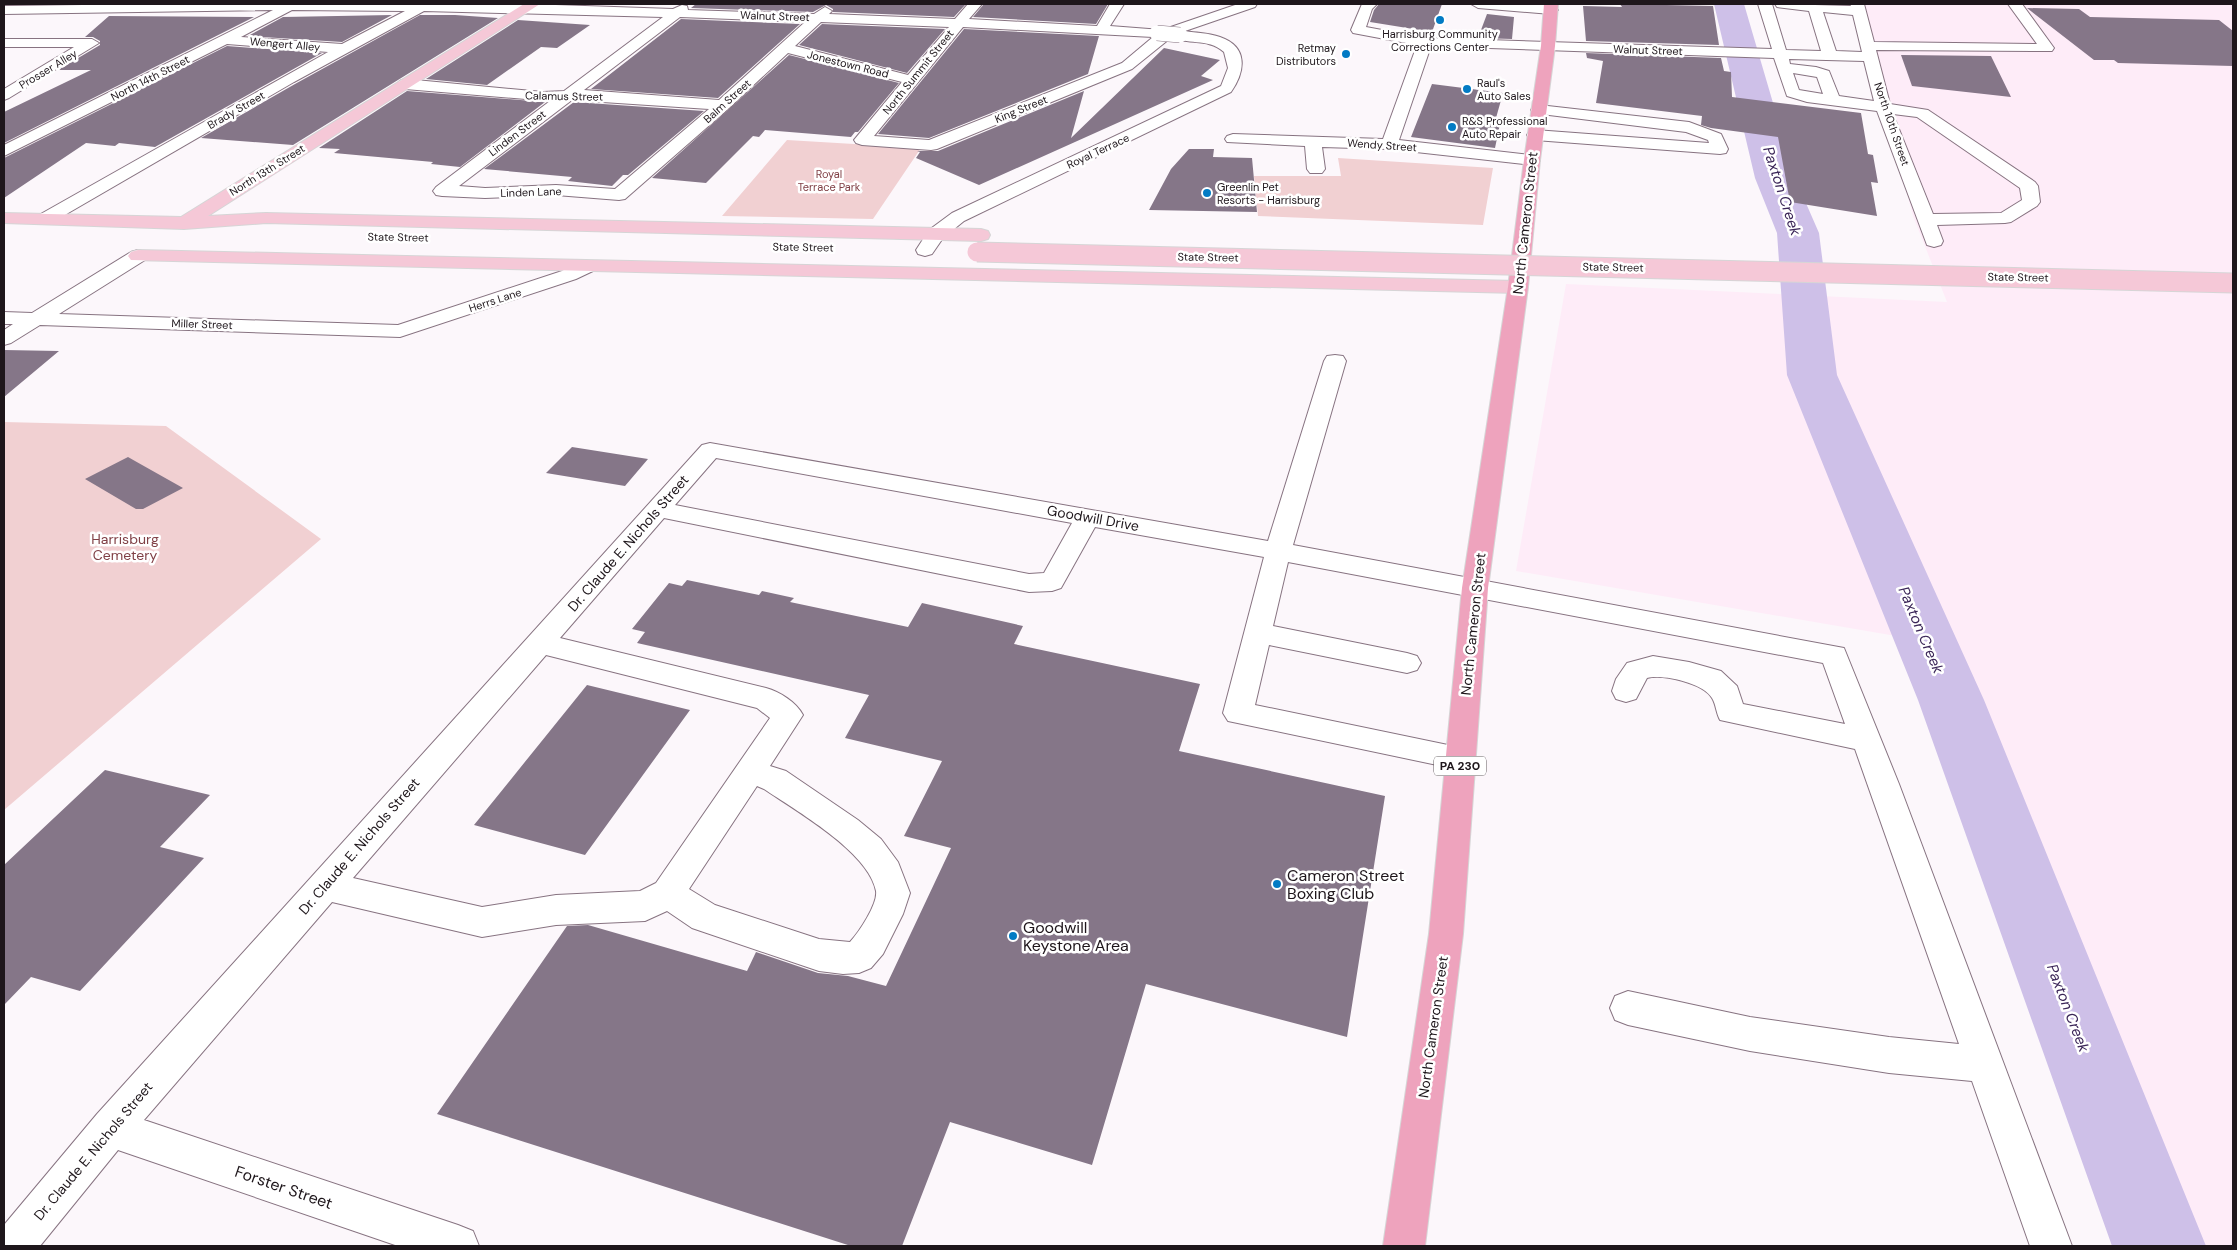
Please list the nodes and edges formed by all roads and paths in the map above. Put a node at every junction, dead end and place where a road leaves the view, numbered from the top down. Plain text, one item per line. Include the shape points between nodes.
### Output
1 (833, 4) edge
2 (975, 4) edge
3 (1117, 4) edge
4 (1250, 4) edge
5 (1370, 4) edge
6 (1478, 4) edge
7 (1765, 4) edge
8 (1782, 4) edge
9 (2015, 4) edge
10 (294, 5) edge
11 (47, 6) edge
12 (425, 6) edge
13 (530, 6) edge
14 (1551, 7) edge
15 (1815, 7) junction
16 (1858, 7) edge
17 (683, 8) edge
18 (4, 10) edge
19 (818, 18) junction
20 (959, 23) junction
21 (12, 29) edge
22 (1102, 29) junction
23 (1168, 34) junction
24 (225, 40) junction
25 (1216, 40) joint
26 (1425, 42) junction
27 (4, 43) edge
28 (1548, 46) junction
29 (785, 48) junction
30 (344, 49) junction
31 (1870, 52) junction
32 (1830, 56) junction
33 (1782, 61) junction
34 (912, 80) junction
35 (405, 84) junction
36 (4, 95) edge
37 (567, 96) junction
38 (1833, 100) junction
39 (723, 105) junction
40 (1883, 107) junction
41 (1539, 110) junction
42 (1535, 135) junction
43 (1232, 139) dead end
44 (862, 140) joint
45 (1313, 142) junction
46 (1389, 144) junction
47 (4, 151) edge
48 (1532, 160) junction
49 (1316, 169) dead end
50 (442, 191) joint
51 (619, 195) joint
52 (4, 218) edge
53 (45, 218) junction
54 (1926, 219) junction
55 (184, 223) junction
56 (936, 234) junction
57 (1934, 241) dead end
58 (979, 244) junction
59 (925, 250) junction
60 (138, 256) junction
61 (588, 266) junction
62 (2233, 266) edge
63 (2233, 283) edge
64 (1518, 287) junction
65 (4, 318) edge
66 (37, 319) junction
67 (400, 331) joint
68 (4, 340) edge
69 (1335, 361) dead end
70 (710, 450) joint
71 (657, 509) junction
72 (1088, 517) junction
73 (1278, 551) junction
74 (1475, 588) junction
75 (1258, 633) junction
76 (539, 643) junction
77 (1407, 663) dead end
78 (1626, 691) dead end
79 (1866, 740) junction
80 (1461, 758) junction
81 (750, 771) junction
82 (324, 886) junction
83 (668, 893) junction
84 (1628, 1008) dead end
85 (1984, 1064) junction
86 (111, 1128) junction
87 (12, 1246) edge
88 (458, 1246) edge
89 (1404, 1246) edge
90 (2051, 1246) edge

1 - 19 street, Balm Street
2 - 20 street, North Summit Street
3 - 22 street
4 - 23 street
5 - 26 street, Walnut Street via 1358,30
6 - 14 street
7 - 33 street
8 - 15 street
9 - 31 street, Walnut Street via 2048,48
10 - 11 street, Walnut Street
10 - 12 street, Walnut Street
10 - 24 street, North 14th Street
11 - 18 street, Walnut Street
11 - 21 street
12 - 13 street, Walnut Street
12 - 30 street, Brady Street
13 - 17 street, Walnut Street
13 - 35 main road, North 13th Street
14 - 28 highway, North Cameron Street / PA 230
15 - 16 street
15 - 32 street
16 - 31 street, North 10th Street
17 - 19 street, Walnut Street
17 - 37 street, Linden Street
19 - 20 street, Walnut Street
19 - 29 street, Balm Street
20 - 22 street, Walnut Street
20 - 34 street, North Summit Street
22 - 23 street, Walnut Street
23 - 25 street, Walnut Street
23 - 44 street, King Street via 1127,66 931,145
24 - 30 street, Wengert Alley
24 - 47 street, North 14th Street
25 - 56 street, Royal Terrace via 1234,57 1234,80 1226,90 958,217
26 - 28 street, Walnut Street
26 - 46 street
27 - 36 street, Prosser Alley via 92,43
28 - 33 street, Walnut Street via 1758,54
28 - 41 highway, North Cameron Street / PA 230
29 - 34 street, Jonestown Road
29 - 39 street, Balm Street
30 - 53 street, Brady Street
31 - 32 street, Walnut Street
31 - 40 street, North 10th Street
32 - 33 street, Walnut Street
33 - 38 street via 1824,74
33 - 38 street via 1792,92
34 - 44 street, North Summit Street
35 - 37 street, Calamus Street
35 - 55 main road, North 13th Street
37 - 39 street, Calamus Street
37 - 50 street, Linden Street
38 - 40 street
39 - 51 street, Balm Street
40 - 54 street, North 10th Street
40 - 54 street via 1922,113 2029,186 2031,202 2005,218
41 - 42 highway, North Cameron Street / PA 230
41 - 42 street via 1689,127 1715,137 1720,149
42 - 48 highway, North Cameron Street / PA 230
43 - 45 street, Wendy Street
45 - 46 street, Wendy Street
45 - 49 street
46 - 48 street, Wendy Street
48 - 64 highway, North Cameron Street / PA 230
50 - 51 street, Linden Lane via 556,190
52 - 53 main road, State Street
53 - 55 main road, State Street
54 - 57 street, North 10th Street
55 - 56 main road, State Street via 266,218
55 - 59 main road, State Street via 247,233
55 - 60 main road, North 13th Street
56 - 58 main road, State Street
56 - 59 street, Royal Terrace
58 - 59 main road, State Street
58 - 62 main road, State Street
58 - 63 main road, State Street, bridge
60 - 61 main road, State Street
60 - 66 street, North 13th Street
61 - 64 main road, State Street
61 - 67 street, Herrs Lane
64 - 74 highway, North Cameron Street / PA 230
65 - 66 street, Miller Street
66 - 67 street, Miller Street
66 - 68 street, North 13th Street
69 - 73 street
70 - 71 street, Dr. Claude E. Nichols Street
70 - 72 street, Goodwill Drive
71 - 72 street via 1029,583 1052,582
71 - 76 street, Dr. Claude E. Nichols Street
72 - 73 street, Goodwill Drive
73 - 74 street, Goodwill Drive
73 - 75 street
74 - 79 street, Goodwill Drive via 1834,655
74 - 80 highway, North Cameron Street / PA 230
75 - 77 street
75 - 80 street via 1238,713
76 - 81 street via 766,699 788,716
76 - 82 street, Dr. Claude E. Nichols Street
78 - 79 street via 1636,670 1654,666 1689,672 1711,679 1722,689 1727,694 1730,712
79 - 85 street
80 - 89 highway, North Cameron Street / PA 230 via 1446,934
81 - 83 street
81 - 83 street via 776,780 847,829 869,849 886,872 893,893 871,943 859,957 819,955 704,917
82 - 83 street via 482,922 556,910 645,906
82 - 86 street, Dr. Claude E. Nichols Street
84 - 85 street via 1750,1034 1889,1055
85 - 90 street
86 - 87 street, Dr. Claude E. Nichols Street
86 - 88 street, Forster Street

